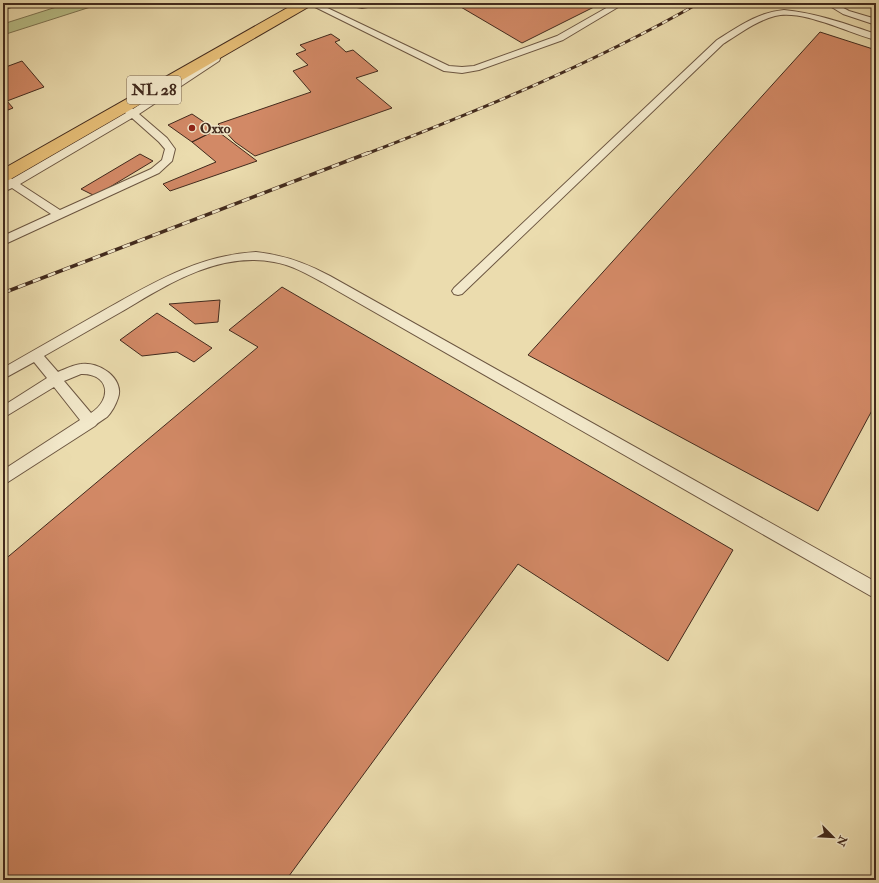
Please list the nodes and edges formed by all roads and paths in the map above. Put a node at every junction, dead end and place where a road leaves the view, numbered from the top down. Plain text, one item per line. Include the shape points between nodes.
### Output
1 (10, 3) edge
2 (305, 3) edge
3 (311, 3) edge
4 (350, 3) edge
5 (376, 3) edge
6 (621, 3) edge
7 (829, 3) edge
8 (3, 5) edge
9 (876, 22) edge
10 (876, 37) edge
11 (128, 110) junction
12 (5, 182) edge
13 (60, 215) junction
14 (3, 241) edge
15 (458, 291) dead end
16 (36, 355) junction
17 (3, 374) edge
18 (57, 380) junction
19 (3, 413) edge
20 (90, 422) junction
21 (3, 478) edge
22 (876, 591) edge

1 - 8 main road
2 - 11 main road, NL 28
3 - 6 lane via 447,69 462,70 476,68 560,38
4 - 5 lane via 362,6
7 - 9 lane via 846,13
10 - 15 lane via 783,11 766,16 720,42
11 - 12 main road, NL 28
11 - 13 lane via 163,140 170,150 167,161 155,171
12 - 13 lane
13 - 14 lane
16 - 17 lane
16 - 18 lane
16 - 22 lane via 182,273 230,258 249,255 290,262 326,279
18 - 19 lane
18 - 20 lane
18 - 20 lane via 81,369 101,373 107,378 112,386 109,405
20 - 21 lane

